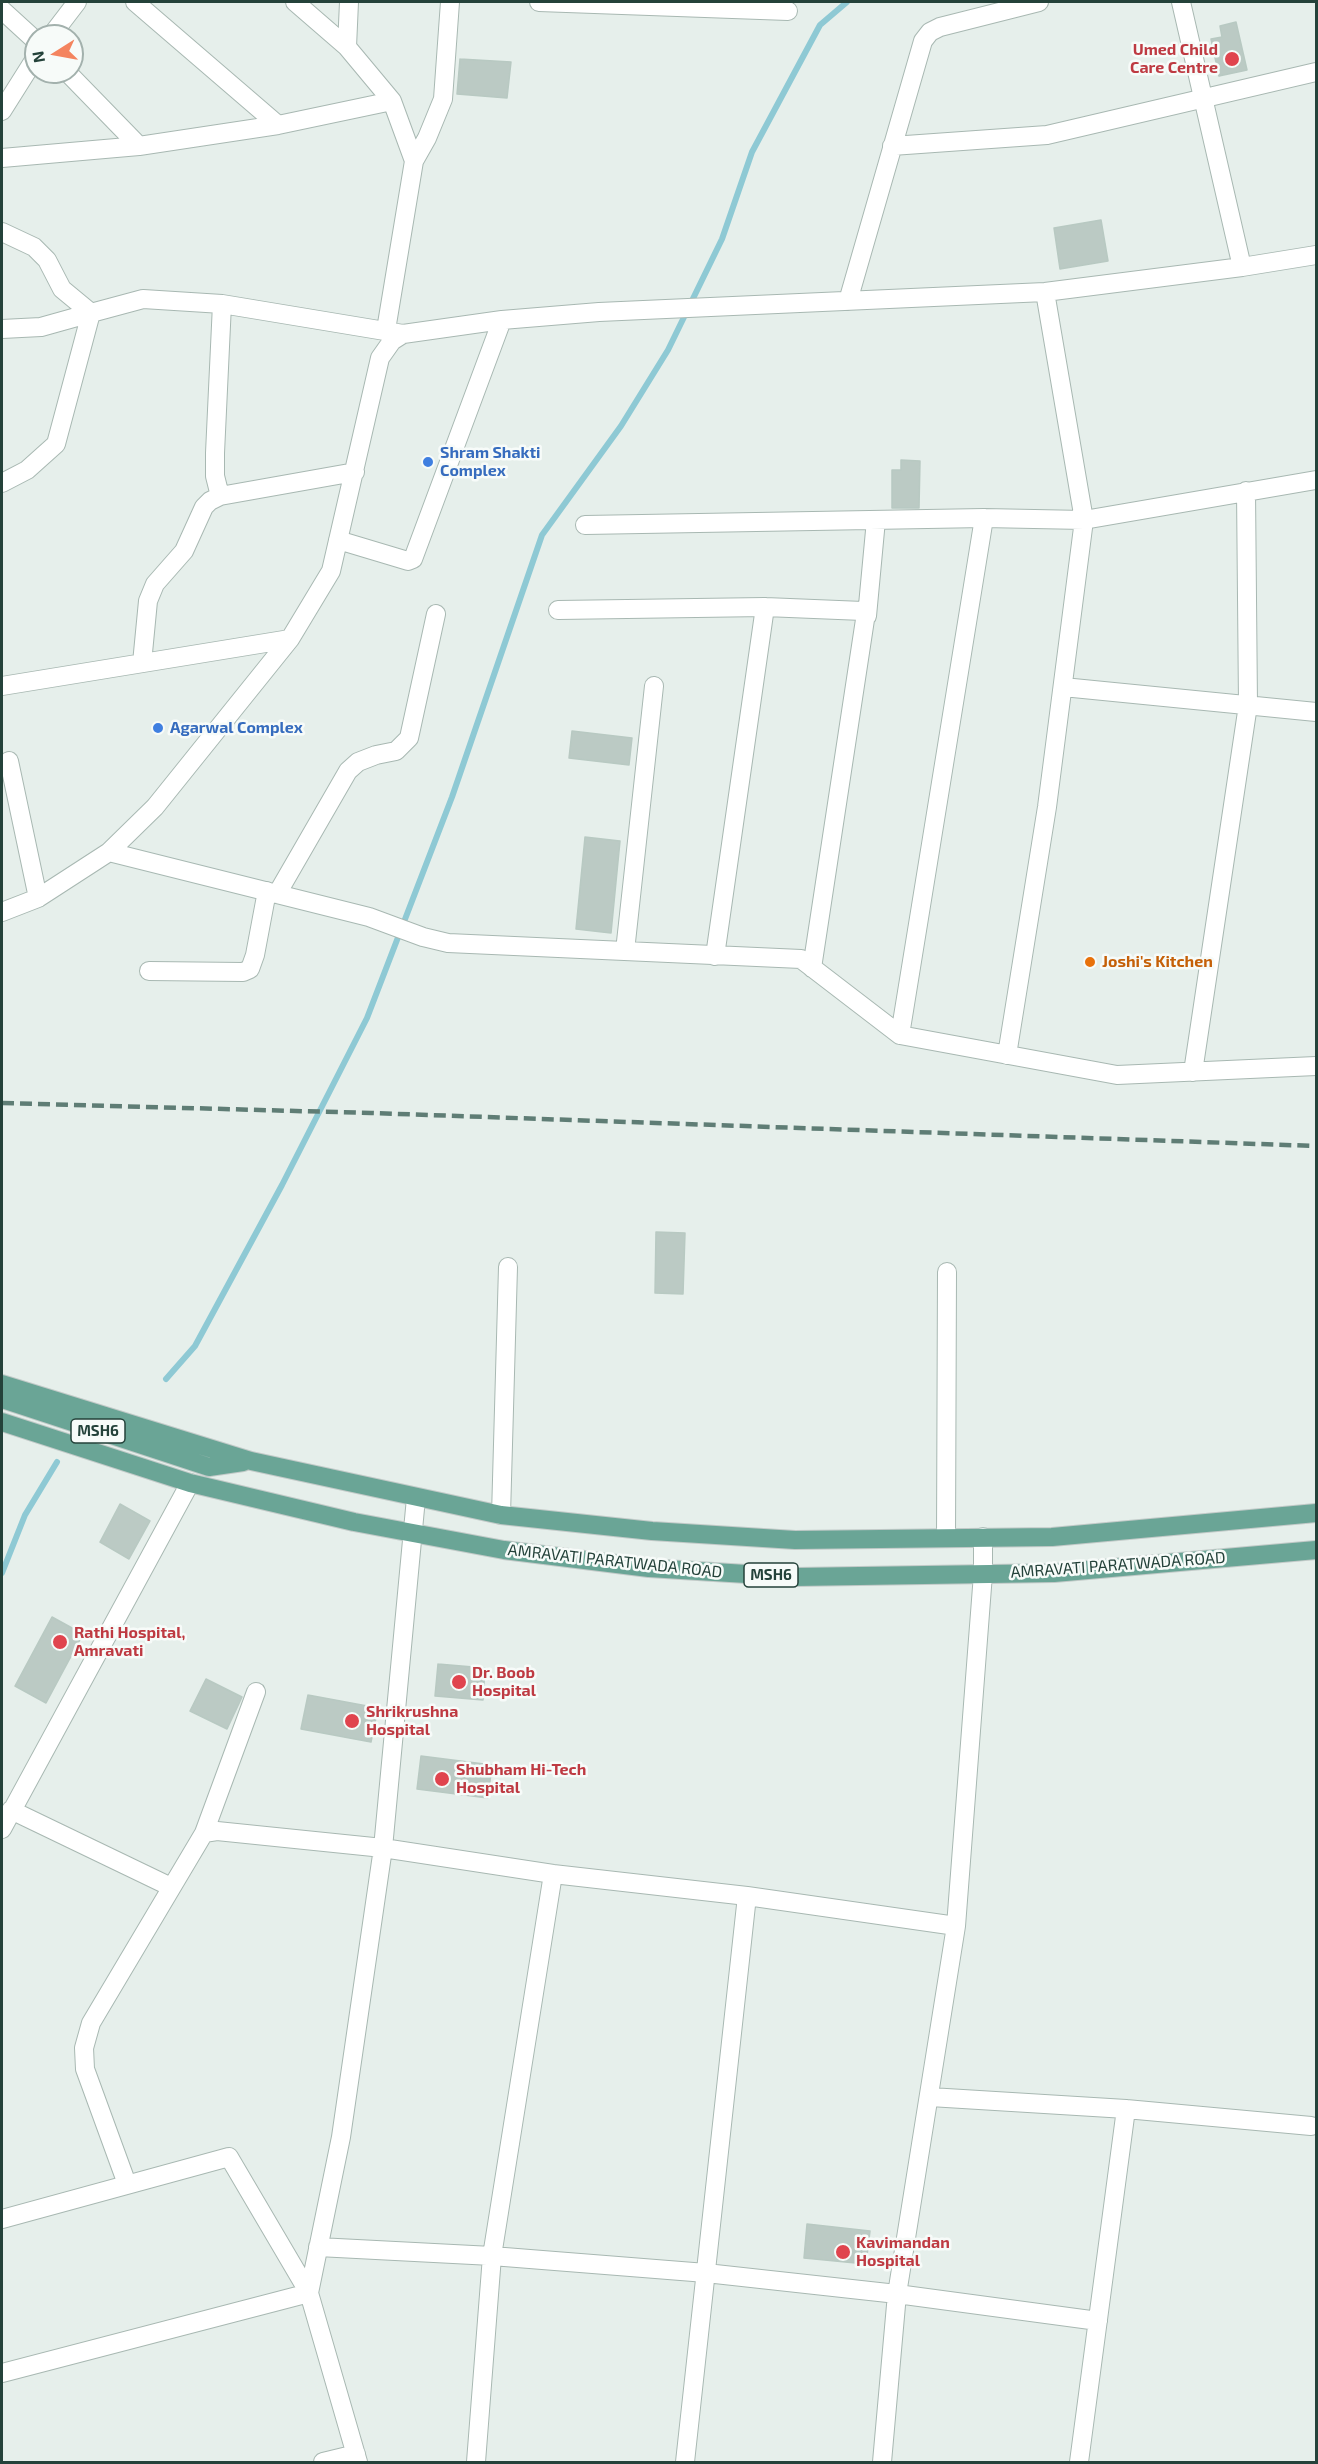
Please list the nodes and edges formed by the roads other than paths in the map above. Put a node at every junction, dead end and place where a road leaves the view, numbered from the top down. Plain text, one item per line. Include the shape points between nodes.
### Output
1 (77, 2) edge
2 (135, 2) edge
3 (295, 2) edge
4 (350, 2) edge
5 (450, 2) edge
6 (539, 2) edge
7 (1039, 2) edge
8 (1181, 2) edge
9 (2, 10) edge
10 (788, 10) dead end
11 (60, 24) edge
12 (24, 30) edge
13 (347, 47) junction
14 (1317, 72) edge
15 (24, 76) edge
16 (79, 84) edge
17 (1203, 100) junction
18 (392, 101) junction
19 (2, 111) edge
20 (278, 125) junction
21 (139, 146) junction
22 (892, 146) junction
23 (2, 158) edge
24 (414, 161) junction
25 (2, 232) edge
26 (1317, 255) edge
27 (1242, 267) junction
28 (1045, 292) junction
29 (848, 301) junction
30 (222, 304) junction
31 (91, 313) junction
32 (502, 320) junction
33 (2, 329) edge
34 (395, 332) junction
35 (355, 471) junction
36 (1317, 480) edge
37 (2, 483) edge
38 (1246, 491) junction
39 (220, 496) junction
40 (984, 518) junction
41 (876, 520) junction
42 (1084, 520) junction
43 (585, 525) dead end
44 (338, 540) junction
45 (765, 607) junction
46 (558, 610) dead end
47 (436, 614) dead end
48 (867, 616) junction
49 (290, 639) junction
50 (142, 663) junction
51 (2, 686) edge
52 (654, 686) dead end
53 (1063, 687) junction
54 (1248, 705) junction
55 (1317, 712) edge
56 (9, 760) dead end
57 (109, 852) junction
58 (272, 893) junction
59 (38, 897) junction
60 (2, 912) edge
61 (625, 951) junction
62 (715, 956) junction
63 (812, 968) junction
64 (149, 971) dead end
65 (900, 1035) junction
66 (1007, 1055) junction
67 (1317, 1066) edge
68 (1193, 1072) junction
69 (508, 1267) dead end
70 (947, 1272) dead end
71 (2, 1384) edge
72 (2, 1399) edge
73 (2, 1422) edge
74 (250, 1461) junction
75 (201, 1465) junction
76 (190, 1483) junction
77 (232, 1494) junction
78 (416, 1497) junction
79 (1317, 1513) edge
80 (501, 1515) junction
81 (413, 1533) junction
82 (983, 1537) junction
83 (945, 1538) junction
84 (1317, 1550) edge
85 (983, 1574) junction
86 (256, 1692) dead end
87 (11, 1810) junction
88 (2, 1829) edge
89 (204, 1833) junction
90 (383, 1848) junction
91 (553, 1874) junction
92 (171, 1887) junction
93 (747, 1896) junction
94 (956, 1926) junction
95 (930, 2097) junction
96 (1126, 2109) junction
97 (1311, 2126) dead end
98 (127, 2184) junction
99 (2, 2219) edge
100 (318, 2247) junction
101 (492, 2256) junction
102 (706, 2273) junction
103 (309, 2293) junction
104 (897, 2294) junction
105 (1098, 2321) junction
106 (2, 2373) edge
107 (357, 2458) edge
108 (323, 2463) edge
109 (477, 2463) edge
110 (685, 2463) edge
111 (882, 2463) edge
112 (1079, 2463) edge

1 - 11 street
2 - 20 street
3 - 13 street
4 - 13 street
5 - 24 street via 443,99
6 - 10 street
7 - 22 street via 930,32 923,41
8 - 17 street
9 - 12 street
13 - 18 street
14 - 17 street
15 - 19 street
16 - 21 street
17 - 22 street via 1047,135
17 - 27 street
18 - 20 street
18 - 24 street
20 - 21 street
21 - 23 street
22 - 29 street
24 - 34 street
25 - 31 street via 34,247 47,260 62,289
26 - 27 street
27 - 28 street
28 - 29 street
28 - 42 street
29 - 32 street
30 - 31 street via 143,299
30 - 34 street
30 - 39 street via 215,453
31 - 33 street via 40,327
31 - 37 street via 56,444 27,470
32 - 34 street
32 - 44 street via 413,559 408,561
34 - 35 street via 380,358
35 - 39 street
35 - 44 street
36 - 38 street
38 - 42 street
38 - 54 street
39 - 50 street via 204,507 184,551 155,584 148,601
40 - 41 street
40 - 42 street
40 - 65 street
41 - 43 street
41 - 48 street
42 - 53 street
44 - 49 street via 330,571
45 - 46 street
45 - 48 street via 863,611
45 - 62 street
47 - 58 street via 409,738 396,751 367,759 348,771
48 - 63 street
49 - 50 street
49 - 57 street via 155,807
50 - 51 street
52 - 61 street
53 - 54 street
53 - 66 street
54 - 55 street
54 - 68 street
56 - 59 street
57 - 58 street
57 - 59 street
58 - 61 street via 369,917 448,943
58 - 64 street via 250,969
59 - 60 street
61 - 62 street
62 - 63 street via 801,959
63 - 65 street
65 - 66 street
66 - 68 street via 1117,1075
67 - 68 street
69 - 80 street
70 - 83 street
71 - 74 main road, MSH6
72 - 75 main road, MSH6
73 - 76 main road, AMRAVATI PARATWADA ROAD / MSH6
74 - 75 main road, MSH6
74 - 78 main road, MSH6
75 - 77 main road
76 - 77 main road, AMRAVATI PARATWADA ROAD / MSH6
76 - 87 street
77 - 81 main road, AMRAVATI PARATWADA ROAD / MSH6
78 - 80 main road, MSH6
78 - 81 street
79 - 82 main road, MSH6 via 1052,1537
80 - 83 main road, MSH6 via 652,1531 795,1540
81 - 85 main road, AMRAVATI PARATWADA ROAD / MSH6 via 504,1550 649,1568 795,1576
81 - 90 street
82 - 83 main road, MSH6
82 - 85 street
84 - 85 main road, AMRAVATI PARATWADA ROAD / MSH6 via 1054,1573
85 - 94 street
86 - 89 street
87 - 88 street
87 - 92 street
89 - 90 street via 217,1831
89 - 92 street
90 - 91 street
90 - 100 street via 341,2137
91 - 93 street
91 - 101 street
92 - 98 street via 92,2023 84,2048 85,2069
93 - 94 street
93 - 102 street
94 - 95 street
95 - 96 street
95 - 104 street
96 - 97 street
96 - 105 street
98 - 99 street
98 - 103 street via 229,2157
100 - 101 street
100 - 103 street
101 - 102 street
101 - 109 street
102 - 104 street
102 - 110 street
103 - 106 street
103 - 107 street
104 - 105 street
104 - 111 street
105 - 112 street
107 - 108 street

